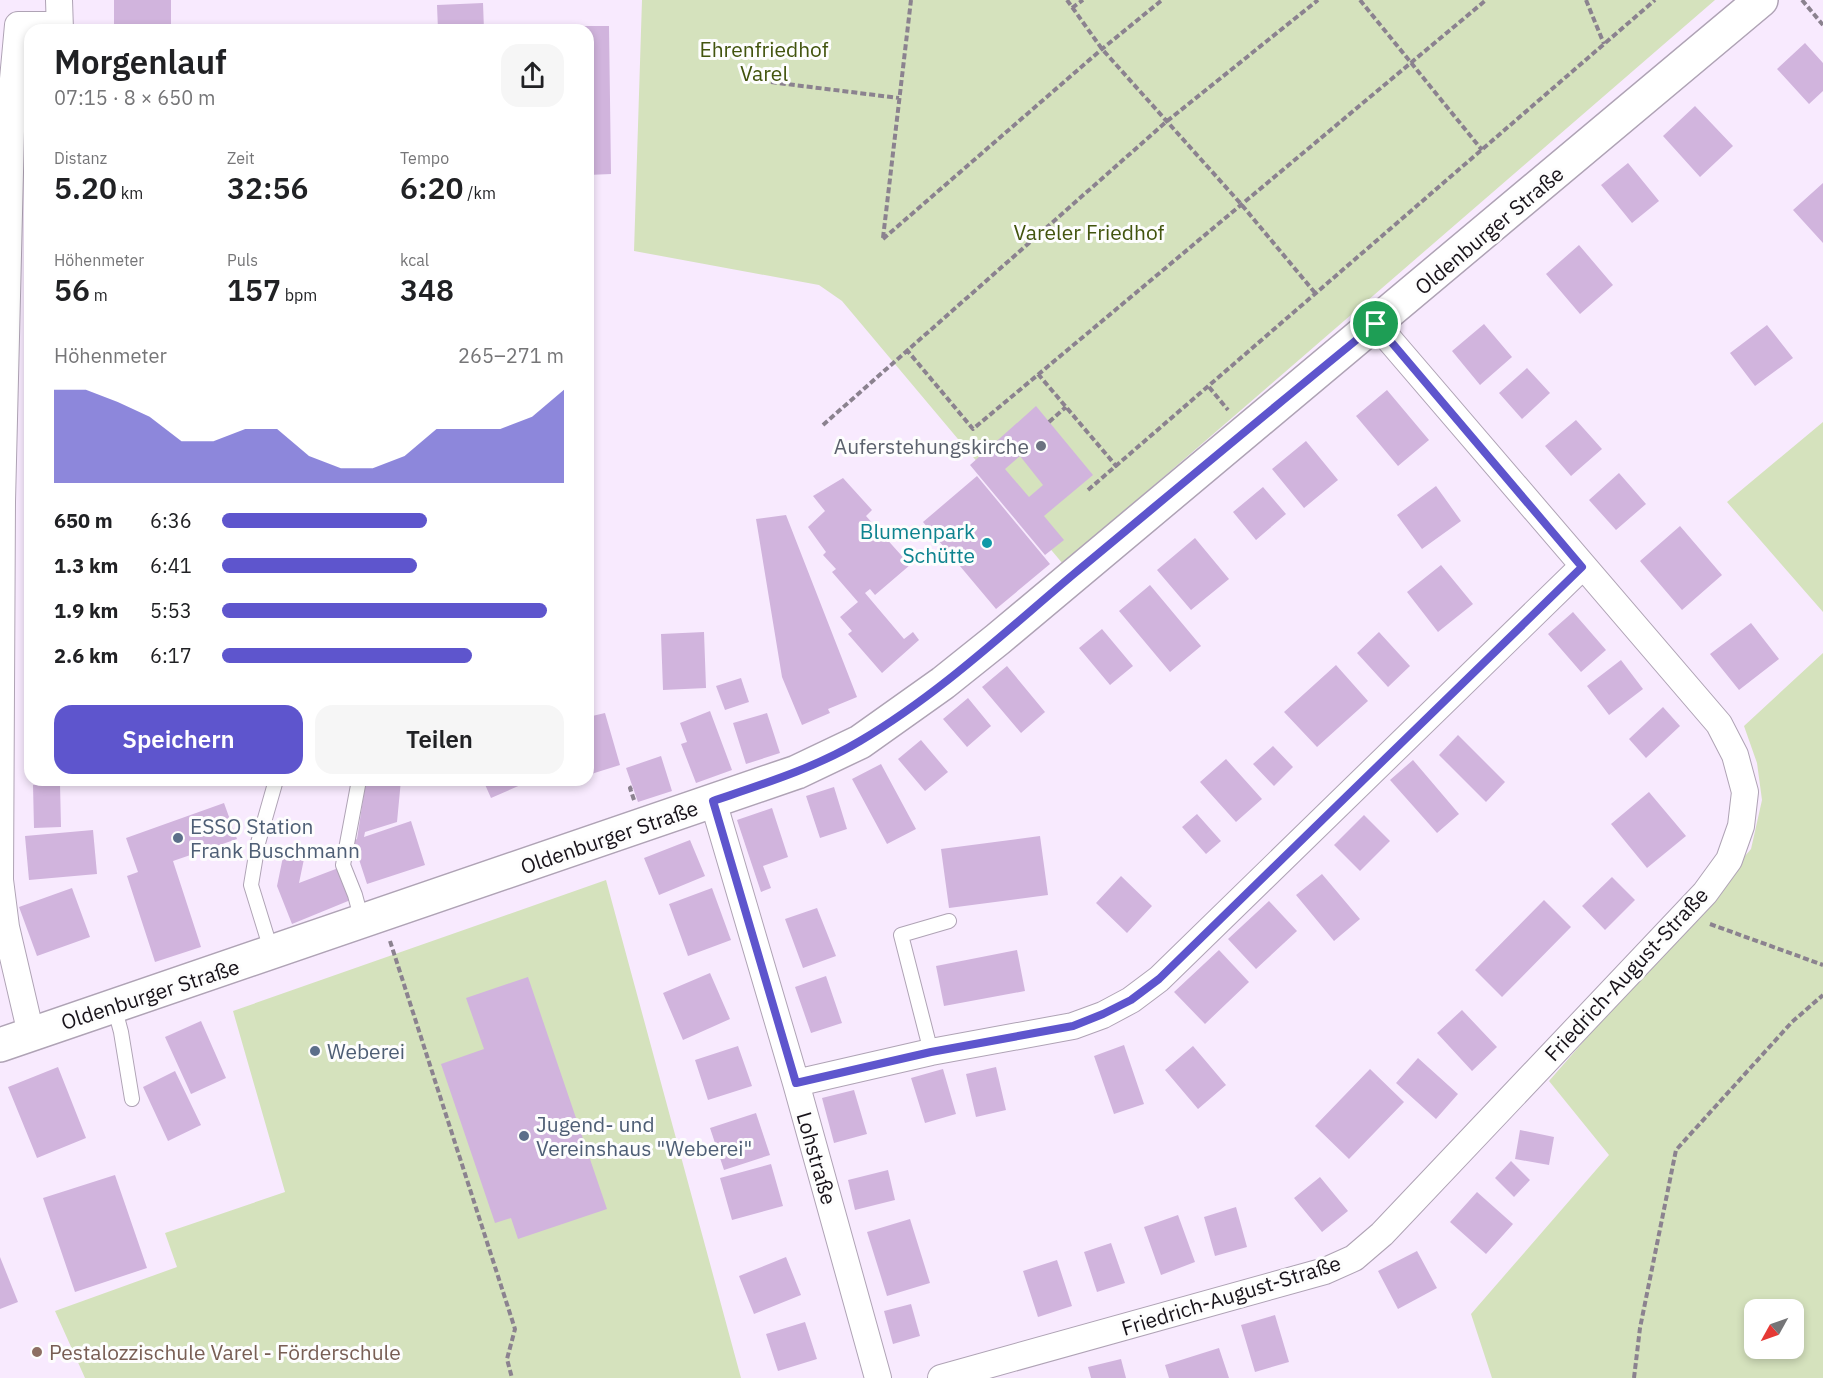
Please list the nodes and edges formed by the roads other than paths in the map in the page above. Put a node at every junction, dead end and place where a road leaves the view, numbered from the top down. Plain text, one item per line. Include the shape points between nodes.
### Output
1 (1761, 0) edge
2 (59, 18) edge
3 (6, 89) edge
4 (20, 147) edge
5 (1376, 324) junction
6 (1582, 567) junction
7 (274, 786) edge
8 (358, 786) edge
9 (713, 801) junction
10 (0, 810) edge
11 (949, 921) dead end
12 (371, 932) junction
13 (272, 953) junction
14 (114, 1006) junction
15 (31, 1034) junction
16 (0, 1045) edge
17 (931, 1052) junction
18 (796, 1083) junction
19 (132, 1099) dead end
20 (878, 1378) edge
21 (941, 1378) edge

1 - 5 main road, Oldenburger Straße
2 - 3 street via 18,25
3 - 4 street
4 - 10 street via 2,502
5 - 6 street, Friedrich-August-Straße
5 - 9 main road, Oldenburger Straße via 915,704 849,747 797,772
6 - 17 street via 1159,979 1131,1000 1073,1026
6 - 21 street, Friedrich-August-Straße via 1719,724 1735,755 1745,792 1742,826 1729,860 1705,893 1382,1234 1354,1258 1325,1271
7 - 13 lane via 251,885
8 - 12 lane via 343,865
9 - 12 main road, Oldenburger Straße
9 - 18 street, Lohstraße
10 - 15 street via 0,880 6,927
11 - 17 lane via 901,935
12 - 13 main road, Oldenburger Straße
13 - 14 main road, Oldenburger Straße
14 - 15 main road, Oldenburger Straße
14 - 19 lane
15 - 16 main road, Oldenburger Straße
17 - 18 street
18 - 20 street, Lohstraße

